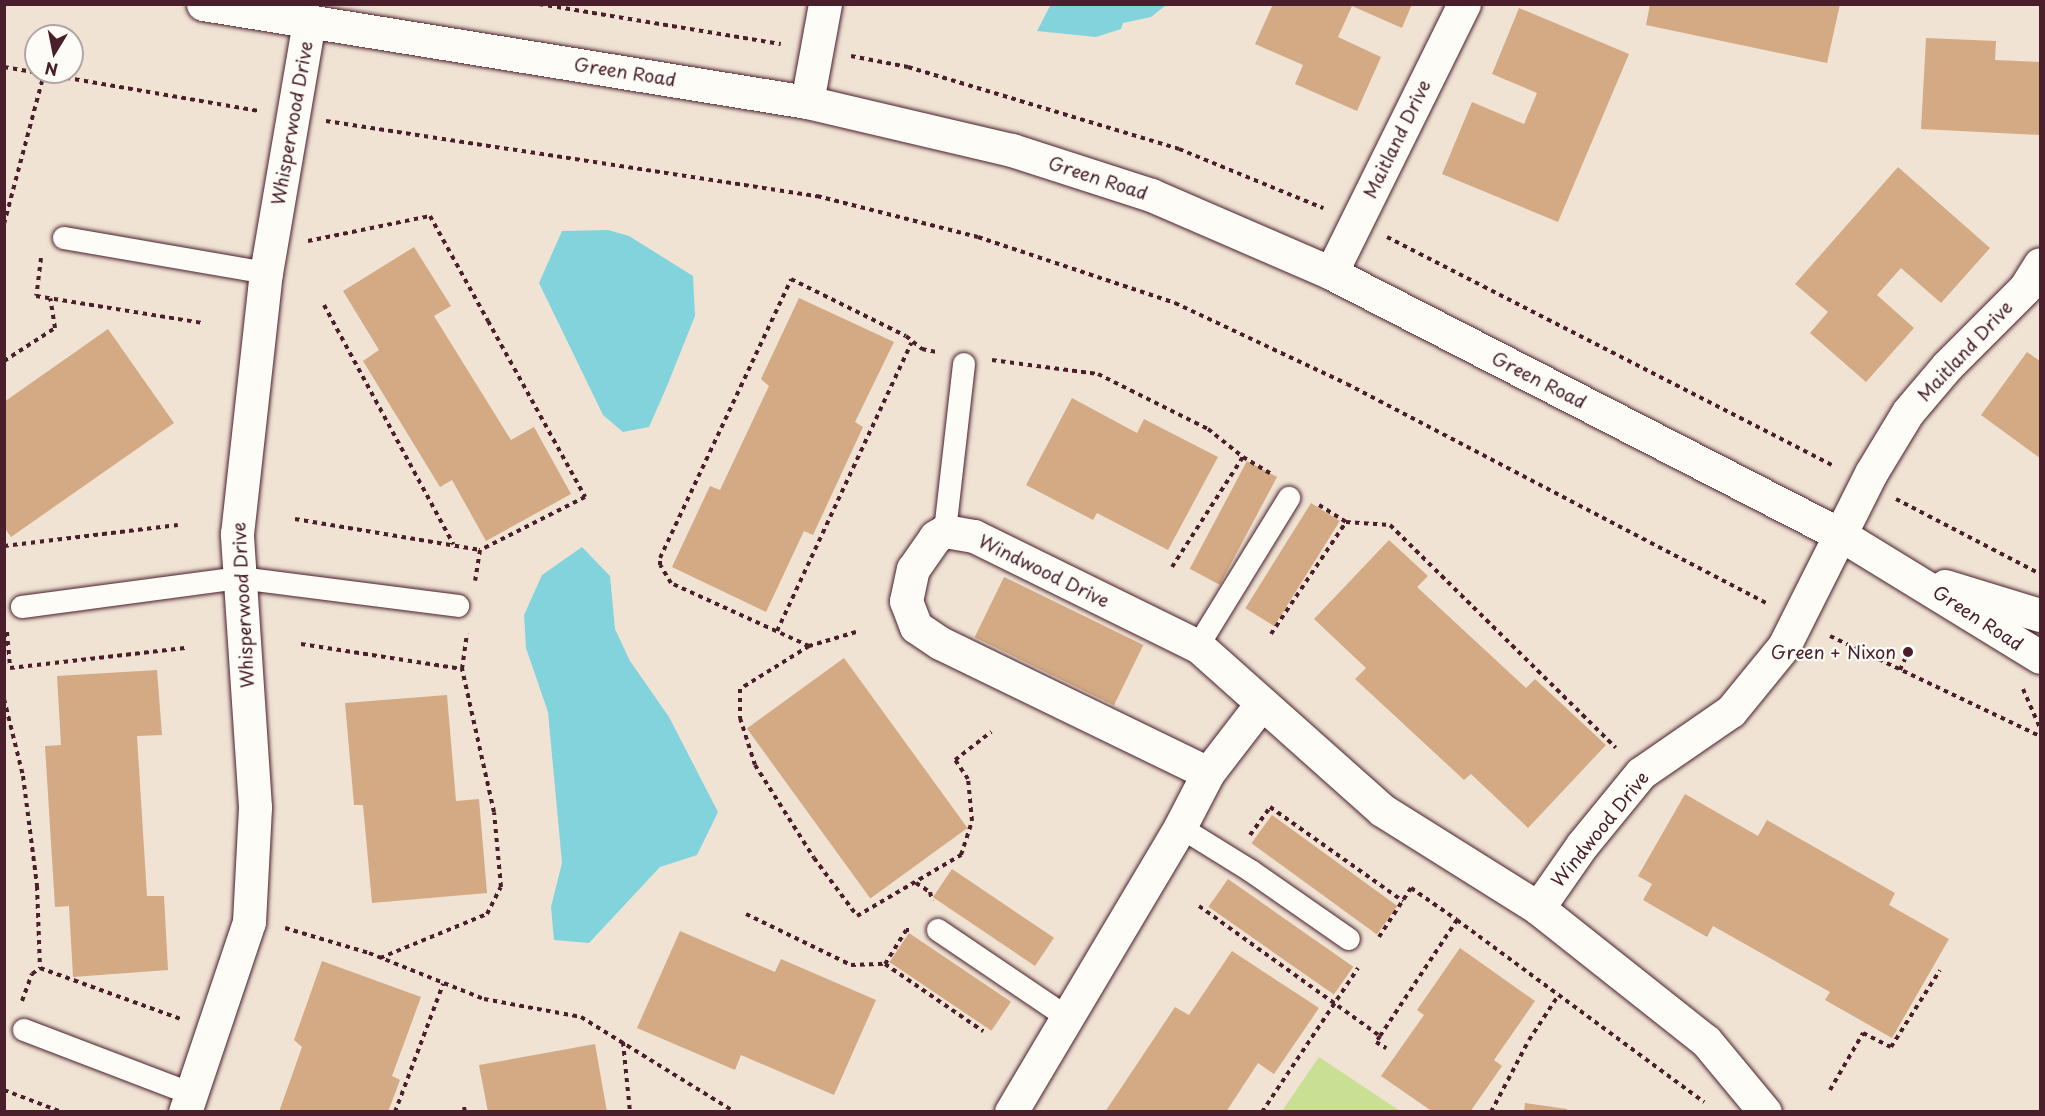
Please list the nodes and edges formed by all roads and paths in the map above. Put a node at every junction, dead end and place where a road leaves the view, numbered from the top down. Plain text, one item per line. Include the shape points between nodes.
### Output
1 (203, 4) edge
2 (539, 4) edge
3 (825, 4) edge
4 (1464, 4) edge
5 (309, 22) junction
6 (788, 45) dead end
7 (844, 54) dead end
8 (4, 67) edge
9 (24, 70) edge
10 (84, 81) edge
11 (41, 84) edge
12 (807, 102) junction
13 (264, 112) dead end
14 (329, 121) dead end
15 (1332, 212) dead end
16 (4, 224) edge
17 (1382, 234) dead end
18 (64, 238) dead end
19 (305, 242) dead end
20 (41, 252) dead end
21 (2040, 264) edge
22 (266, 273) junction
23 (1331, 273) junction
24 (50, 298) junction
25 (324, 306) dead end
26 (202, 323) dead end
27 (911, 343) junction
28 (4, 361) edge
29 (964, 364) junction
30 (1243, 458) junction
31 (1845, 471) dead end
32 (1284, 490) joint
33 (1892, 497) dead end
34 (1312, 501) dead end
35 (295, 519) dead end
36 (1346, 522) junction
37 (178, 525) dead end
38 (945, 531) junction
39 (1841, 535) junction
40 (454, 545) junction
41 (4, 546) edge
42 (480, 550) junction
43 (1172, 567) dead end
44 (2040, 574) edge
45 (240, 578) junction
46 (1917, 578) junction
47 (466, 598) joint
48 (1766, 603) dead end
49 (22, 607) dead end
50 (2040, 615) edge
51 (6, 626) dead end
52 (468, 628) dead end
53 (777, 631) junction
54 (856, 632) dead end
55 (1271, 634) dead end
56 (1832, 637) dead end
57 (302, 644) dead end
58 (809, 646) junction
59 (1198, 646) junction
60 (185, 648) dead end
61 (1908, 652) dead end
62 (2040, 657) edge
63 (462, 669) junction
64 (1900, 670) junction
65 (4, 699) edge
66 (1262, 703) junction
67 (991, 732) dead end
68 (2040, 736) edge
69 (1622, 753) dead end
70 (1208, 773) junction
71 (1180, 827) junction
72 (1244, 839) dead end
73 (1403, 901) junction
74 (1199, 906) dead end
75 (1538, 908) junction
76 (746, 914) dead end
77 (1457, 920) junction
78 (276, 925) dead end
79 (938, 930) dead end
80 (1349, 939) dead end
81 (1376, 941) dead end
82 (380, 958) junction
83 (1363, 960) dead end
84 (1940, 970) dead end
85 (443, 984) junction
86 (1558, 996) junction
87 (1335, 1004) junction
88 (1065, 1016) junction
89 (185, 1020) dead end
90 (24, 1030) dead end
91 (983, 1031) dead end
92 (1380, 1036) junction
93 (623, 1042) junction
94 (1386, 1048) dead end
95 (4, 1090) edge
96 (1830, 1090) dead end
97 (1704, 1102) dead end
98 (189, 1103) edge
99 (62, 1112) edge
100 (395, 1112) edge
101 (630, 1112) edge
102 (735, 1112) edge
103 (1011, 1112) edge
104 (1262, 1112) edge
105 (1491, 1112) edge
106 (1766, 1112) edge

1 - 5 street, Green Road
2 - 6 path
3 - 12 street
4 - 23 street, Maitland Drive
5 - 12 street, Green Road
5 - 22 street, Whisperwood Drive
7 - 15 path via 908,67 1179,149
8 - 9 path
10 - 13 path
11 - 16 path
12 - 23 street, Green Road via 1012,150 1140,192
14 - 48 path via 817,196 989,241 1175,303 1347,384
17 - 31 path
18 - 22 lane
19 - 42 path via 430,216 585,496
20 - 24 path via 36,296
21 - 39 street, Maitland Drive via 2025,288 1947,366 1908,412 1871,473
22 - 45 street, Whisperwood Drive via 238,523
23 - 39 street, Green Road
24 - 26 path
24 - 28 path via 55,328
25 - 40 path
27 - 29 path via 938,352 945,360
27 - 53 path
27 - 53 path via 906,336 791,279 660,565 670,583
29 - 30 path via 987,360 1098,374 1208,429
29 - 38 lane
30 - 32 path via 1270,470
30 - 43 path
32 - 59 lane
33 - 44 path
34 - 36 path
35 - 40 path
36 - 55 path
36 - 69 path via 1390,525
37 - 41 path
38 - 59 street, Windwood Drive via 974,536
38 - 70 street via 935,537 913,569 906,601 916,627 939,642
39 - 46 street, Green Road
39 - 75 street, Windwood Drive via 1784,646 1731,711 1641,772
40 - 42 path
42 - 47 path
45 - 47 lane
45 - 49 lane
45 - 98 street, Whisperwood Drive via 255,807 249,922
46 - 50 street, Green Road
46 - 62 street, Green Road
51 - 60 path via 10,668
52 - 63 path
53 - 58 path
54 - 58 path
56 - 64 path
57 - 63 path
58 - 67 path via 740,689 740,718 755,765 814,858 857,916 961,855 972,821 968,779 955,760
59 - 66 street, Windwood Drive
61 - 64 path
63 - 82 path via 494,812 501,887 487,914
64 - 68 path
65 - 89 path via 23,776 37,886 40,968
66 - 70 street
66 - 75 street, Windwood Drive via 1382,810
70 - 71 street
71 - 80 lane
71 - 88 street
72 - 73 path via 1270,807
73 - 77 path via 1411,888
73 - 81 path
74 - 87 path
75 - 106 street, Windwood Drive via 1706,1041
76 - 91 path via 851,964 885,964
77 - 86 path
77 - 92 path
78 - 82 path
79 - 88 lane
82 - 85 path
83 - 87 path
84 - 96 path via 1891,1047 1863,1033
85 - 93 path via 484,999 581,1017
85 - 100 path
86 - 97 path
86 - 105 path via 1529,1040
87 - 92 path
87 - 104 path
88 - 103 street
90 - 98 lane
92 - 94 path via 1376,1041
93 - 101 path
93 - 102 path
95 - 99 path

